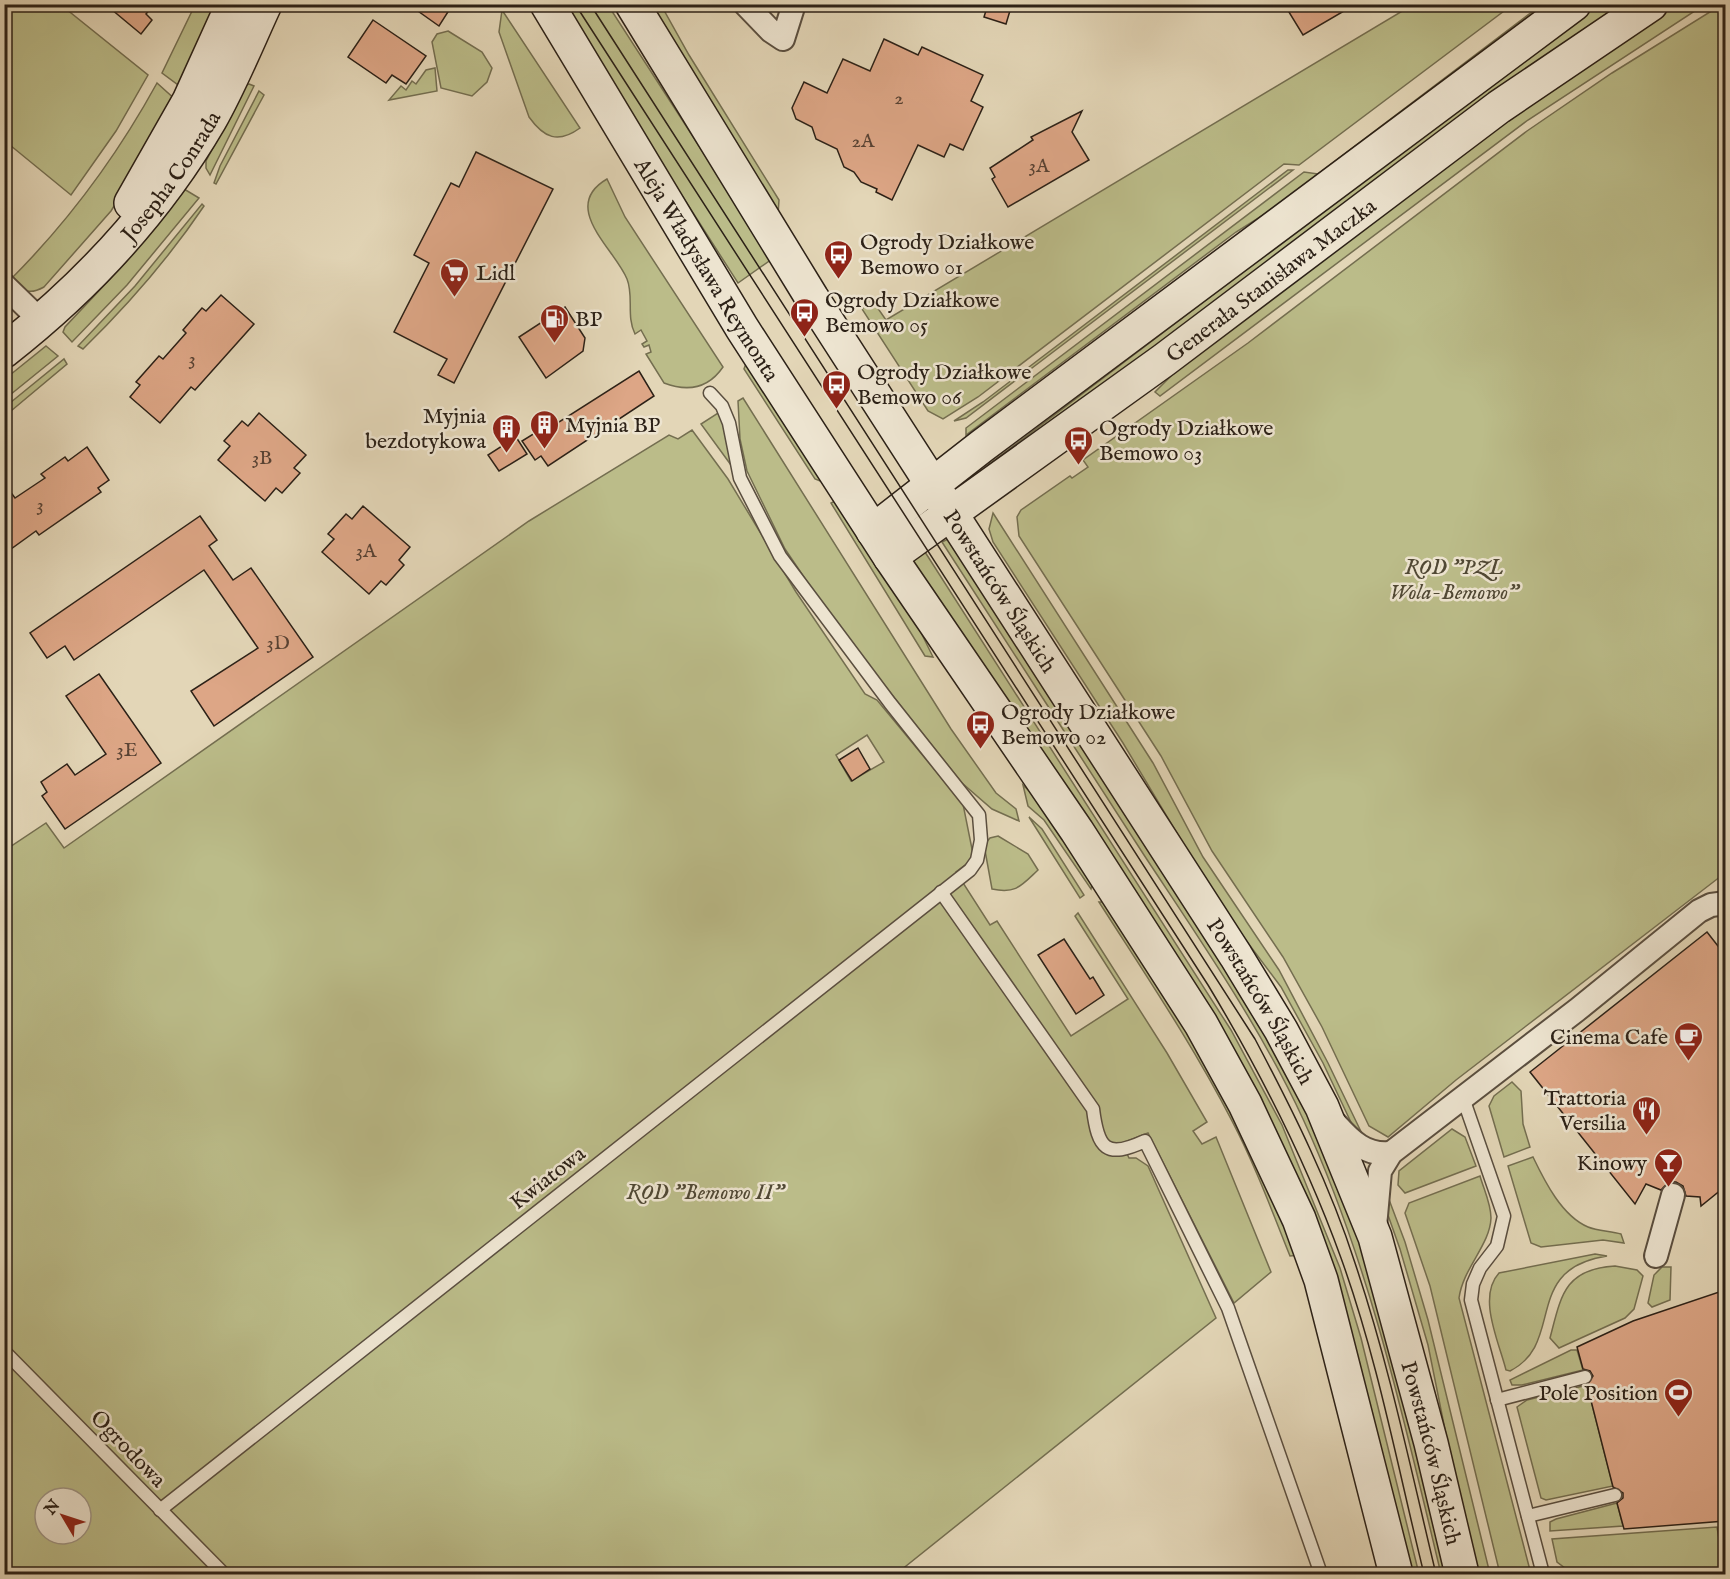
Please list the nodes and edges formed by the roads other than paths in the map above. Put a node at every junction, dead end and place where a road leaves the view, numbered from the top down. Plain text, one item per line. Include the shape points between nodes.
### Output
1 (232, 4) edge
2 (265, 4) edge
3 (547, 4) edge
4 (632, 4) edge
5 (745, 4) edge
6 (794, 4) edge
7 (1574, 4) edge
8 (1651, 4) edge
9 (4, 285) edge
10 (40, 320) junction
11 (4, 351) edge
12 (710, 393) dead end
13 (932, 485) junction
14 (950, 514) junction
15 (881, 544) junction
16 (941, 892) junction
17 (1725, 903) edge
18 (1463, 1098) junction
19 (1322, 1107) junction
20 (1391, 1153) junction
21 (1673, 1195) dead end
22 (1374, 1237) junction
23 (1656, 1256) dead end
24 (4, 1351) edge
25 (1585, 1377) dead end
26 (1497, 1400) junction
27 (1616, 1495) dead end
28 (160, 1509) junction
29 (1528, 1516) junction
30 (224, 1575) edge
31 (1321, 1575) edge
32 (1396, 1575) edge
33 (1462, 1575) edge
34 (1543, 1575) edge

1 - 10 main road, Josepha Conrada via 189,102 142,187 112,233
2 - 10 main road, Josepha Conrada via 211,118 154,206 79,289
3 - 15 main road, Aleja Władysława Reymonta via 706,271
4 - 13 main road
5 - 6 street via 783,39
7 - 13 main road, Generała Stanisława Maczka
8 - 14 main road, Generała Stanisława Maczka via 1499,107 1164,360
9 - 10 street
10 - 11 main road, Josepha Conrada
12 - 16 lane, Kwiatowa via 725,414 740,478 780,556 979,815 978,860
13 - 14 main road, Powstańców Śląskich
13 - 15 main road, Generała Stanisława Maczka
14 - 15 main road, Generała Stanisława Maczka
14 - 19 main road, Powstańców Śląskich via 1236,956
15 - 32 main road via 1077,831 1201,1024 1245,1104 1299,1219 1321,1280
16 - 28 lane, Kwiatowa
16 - 31 lane via 1093,1110 1100,1142 1115,1151 1145,1141 1228,1308
17 - 18 street via 1699,911
18 - 20 street
18 - 26 lane via 1504,1216 1497,1246 1480,1268 1471,1300
19 - 20 street via 1351,1142 1379,1154
19 - 22 main road, Powstańców Śląskich
20 - 22 street via 1380,1171
21 - 23 street
22 - 33 main road, Powstańców Śląskich via 1431,1443
24 - 28 lane, Ogrodowa
25 - 26 lane
26 - 29 lane
27 - 29 lane
28 - 30 lane, Ogrodowa
29 - 34 lane

